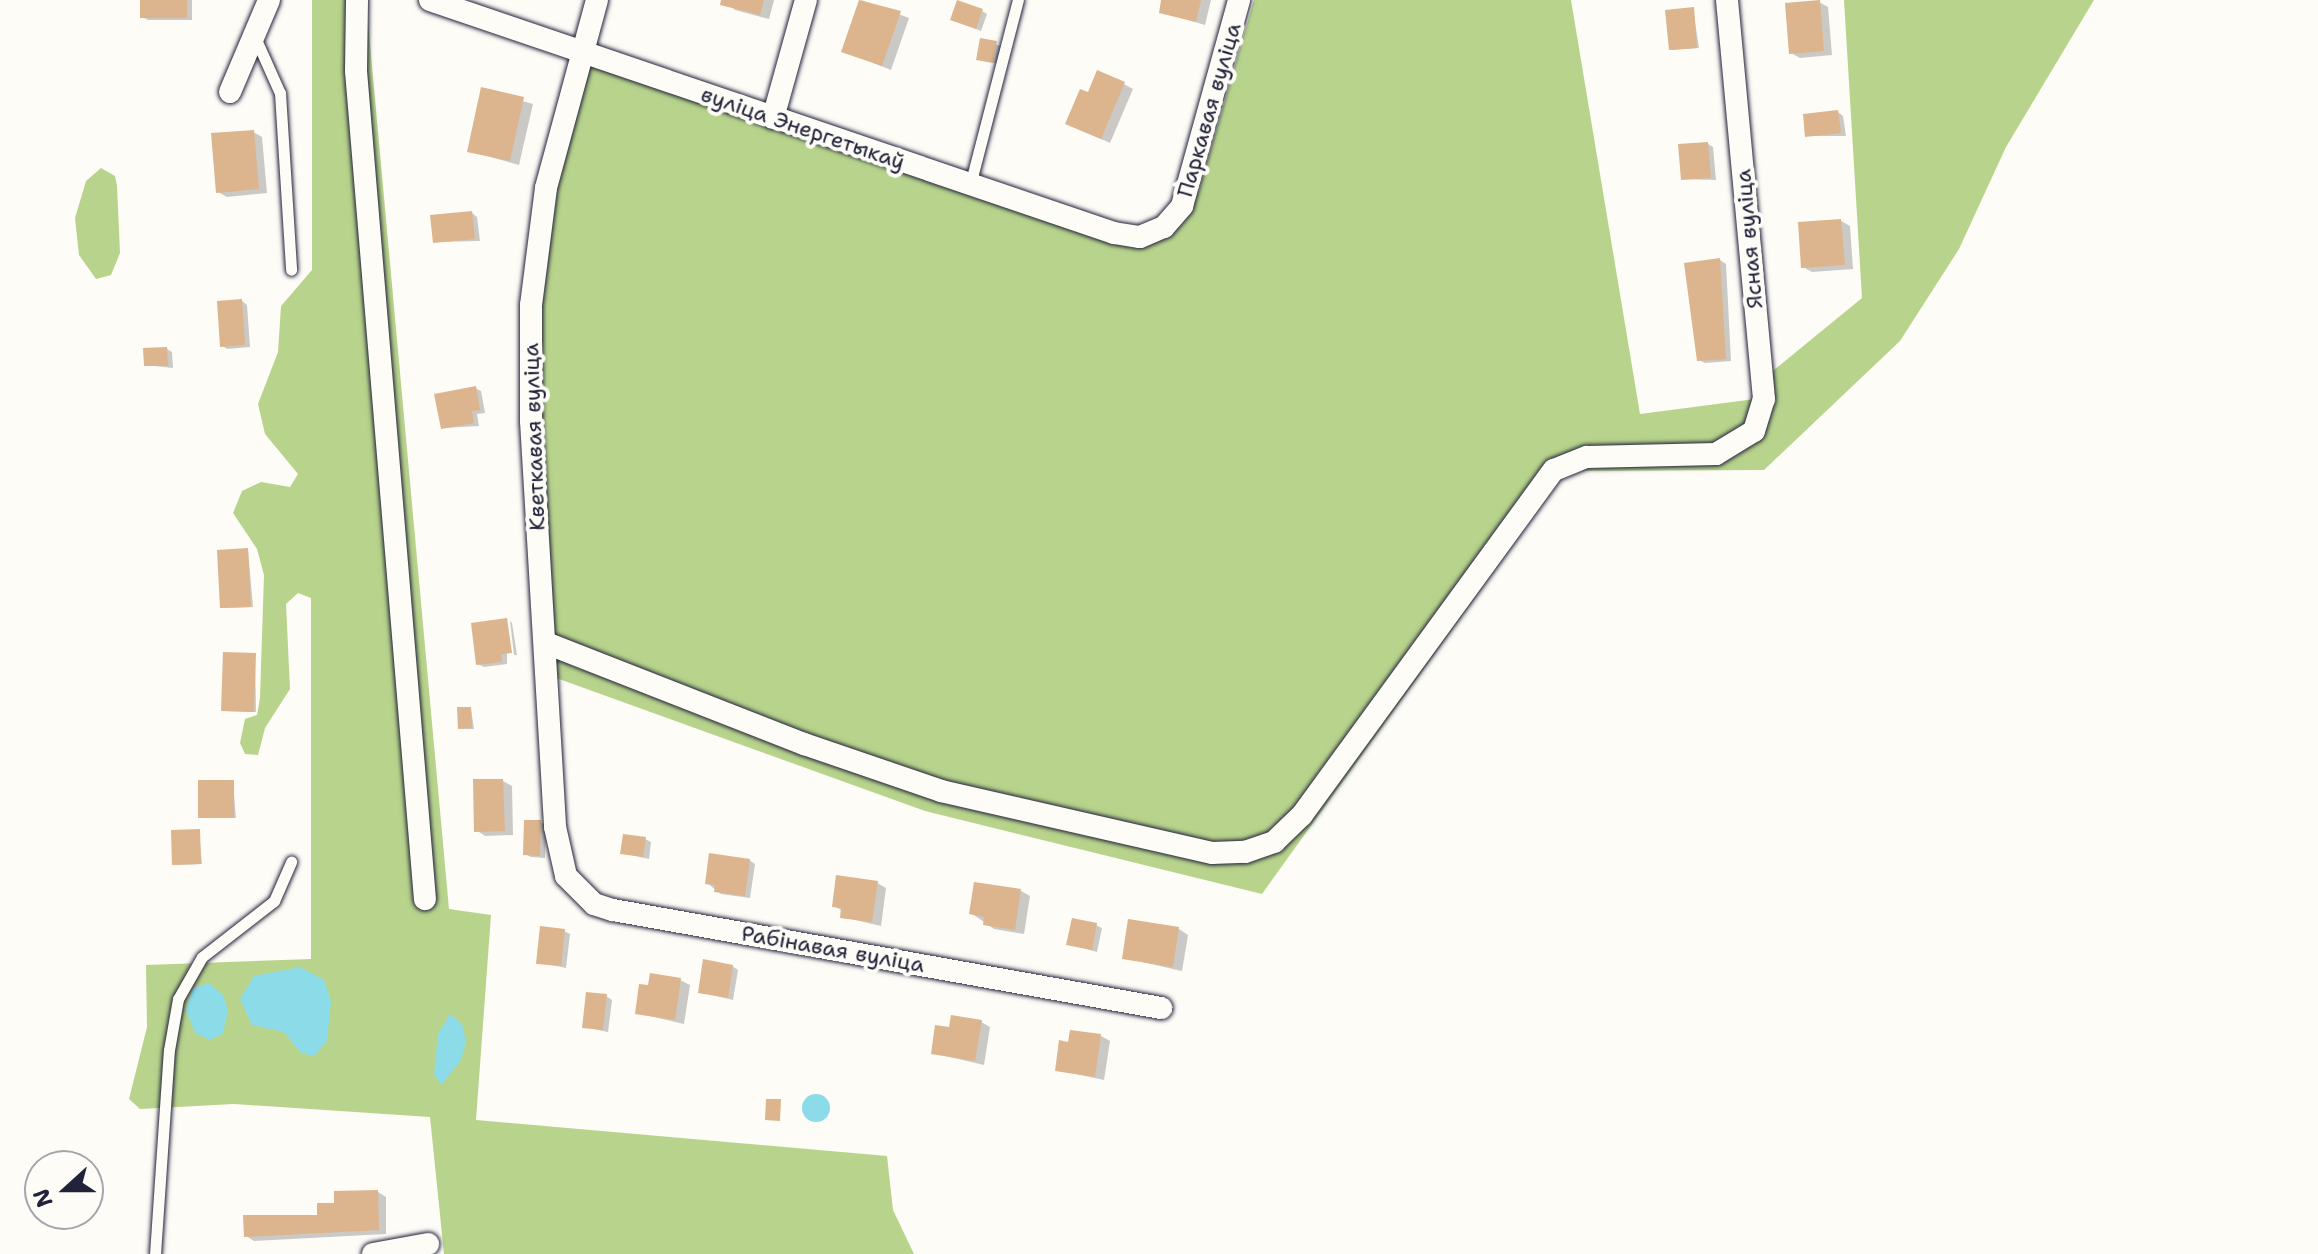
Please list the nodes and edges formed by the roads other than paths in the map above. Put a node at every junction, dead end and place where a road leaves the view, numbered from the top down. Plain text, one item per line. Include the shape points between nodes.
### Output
1 (269, 0) edge
2 (357, 0) edge
3 (430, 0) edge
4 (597, 0) edge
5 (806, 0) edge
6 (1018, 0) edge
7 (1239, 0) edge
8 (1727, 0) edge
9 (254, 35) junction
10 (582, 53) junction
11 (230, 92) dead end
12 (773, 118) junction
13 (970, 185) junction
14 (1175, 218) joint
15 (291, 270) dead end
16 (546, 643) junction
17 (555, 827) joint
18 (291, 862) dead end
19 (425, 899) dead end
20 (1161, 1008) dead end
21 (428, 1244) dead end
22 (155, 1254) edge
23 (373, 1254) edge

1 - 9 street
2 - 19 street via 356,71
3 - 10 street, вуліца Энергетыкаў
4 - 10 street
5 - 12 street
6 - 13 lane
7 - 14 street, Паркавая вуліца via 1188,191
8 - 16 street, Ясная вуліца via 1764,399 1754,431 1716,454 1587,457 1554,470 1302,815 1274,842 1245,852 1212,853 941,791 804,744
9 - 11 street
9 - 15 lane via 280,93
10 - 12 street, вуліца Энергетыкаў
10 - 16 street, Кветкавая вуліца via 546,188 531,305 531,421
12 - 13 street, вуліца Энергетыкаў
13 - 14 street, вуліца Энергетыкаў via 1127,236 1153,233
16 - 17 street, Кветкавая вуліца
17 - 20 street, Рабінавая вуліца via 566,876 594,904 613,910
18 - 22 lane via 274,901 202,957 178,999 169,1050
21 - 23 street

